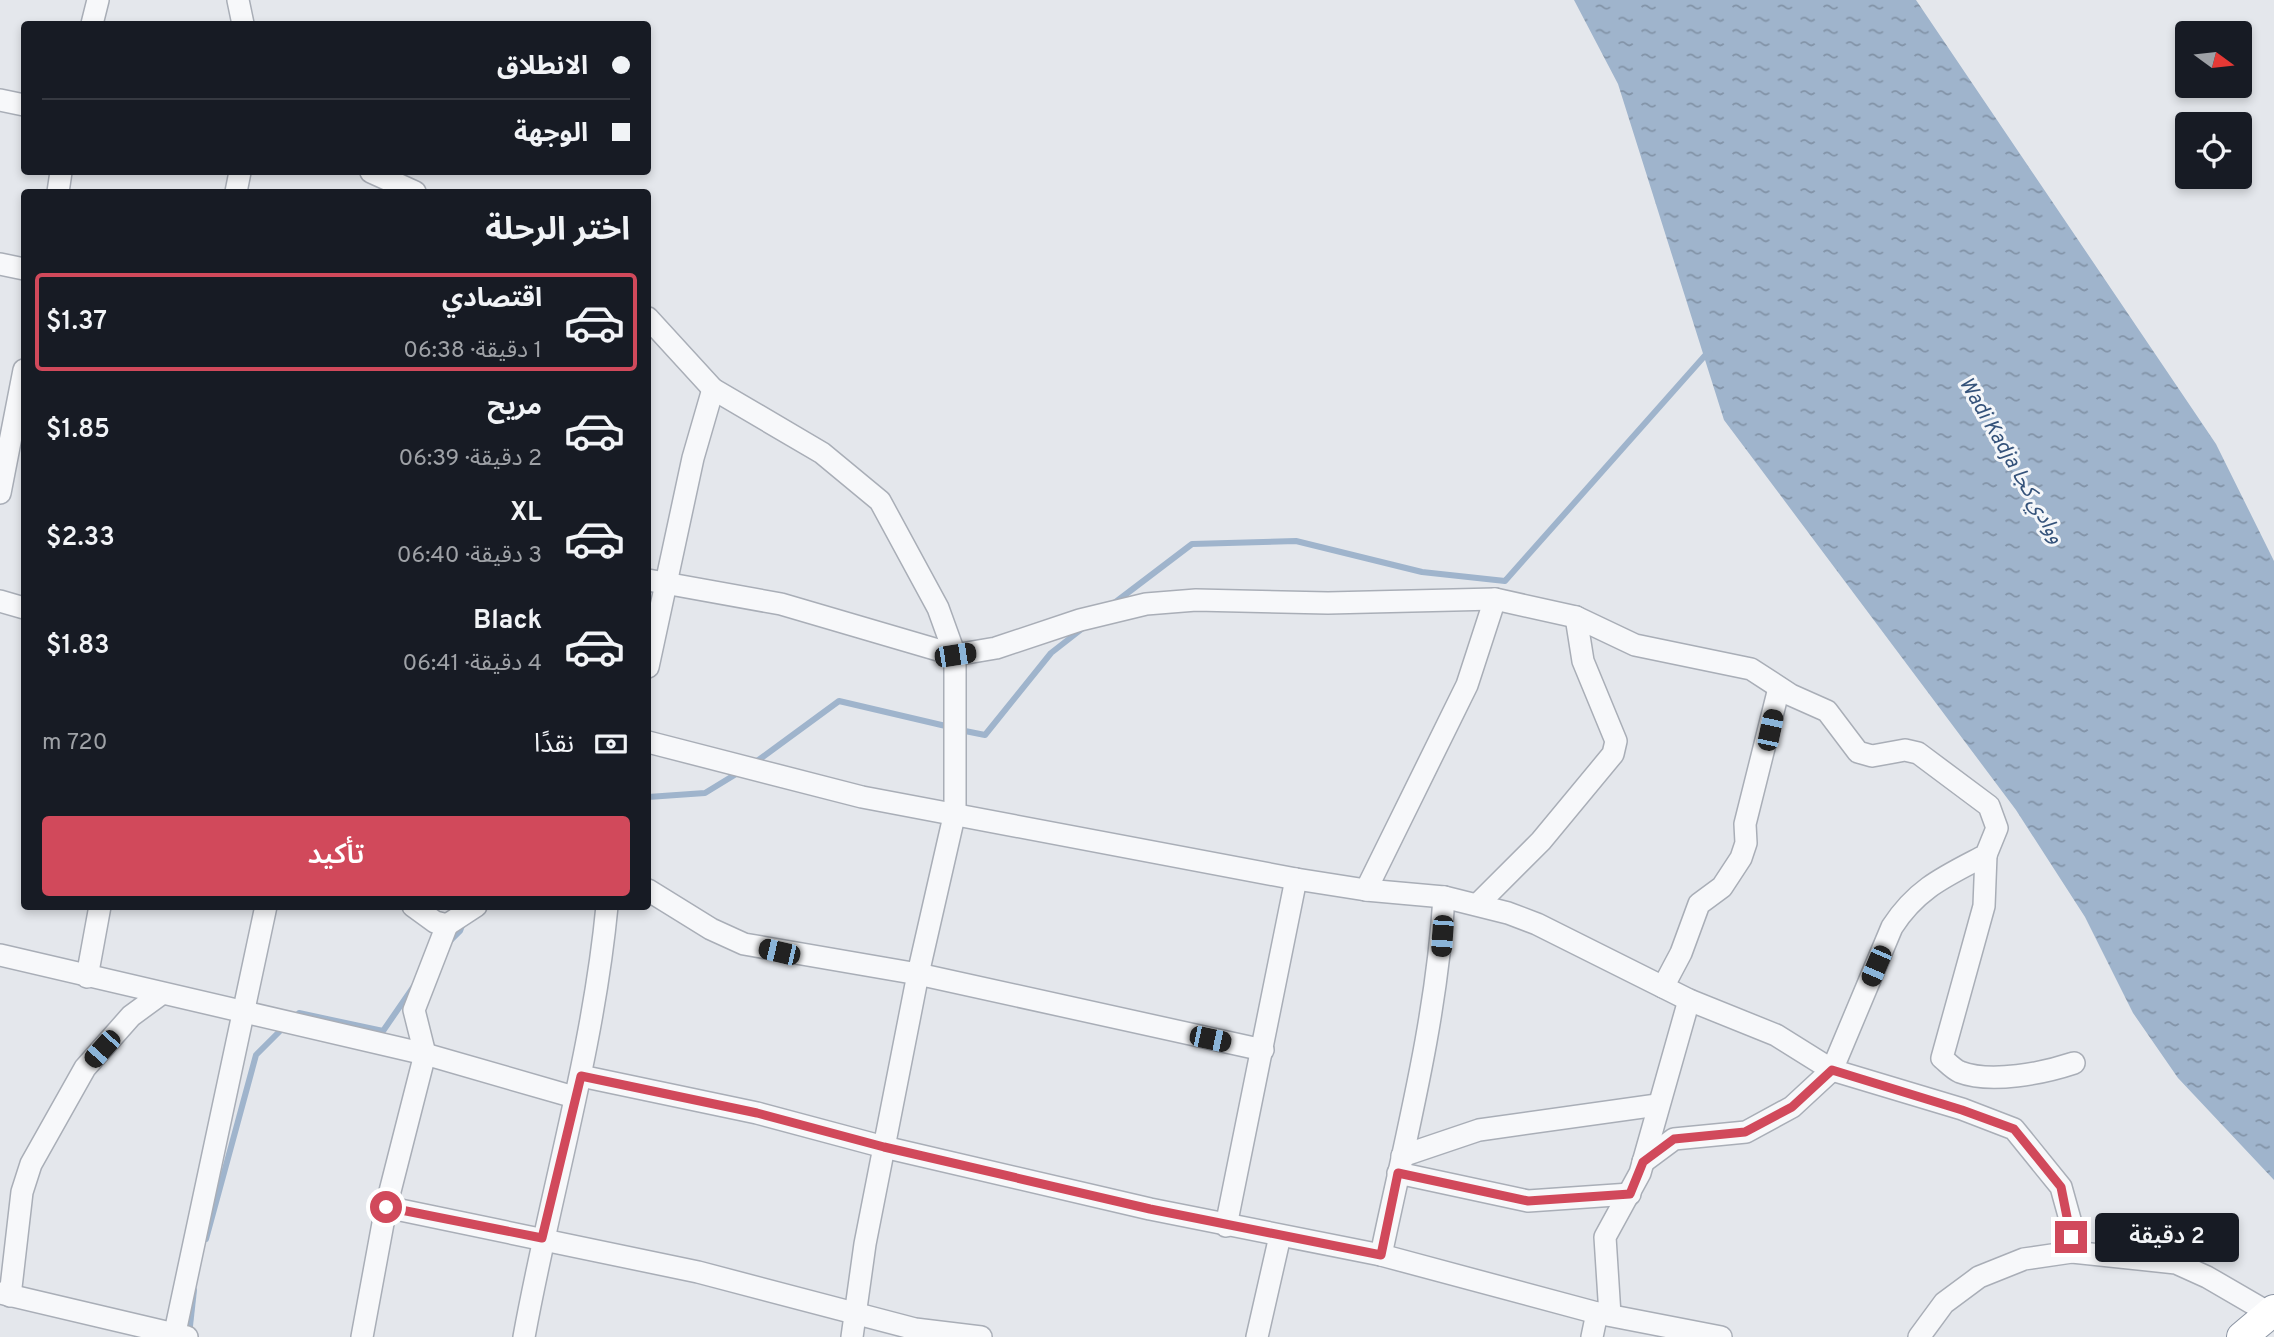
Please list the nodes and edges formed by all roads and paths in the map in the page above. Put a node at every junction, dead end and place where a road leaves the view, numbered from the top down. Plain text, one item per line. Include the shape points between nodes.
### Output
1 (98, 0) edge
2 (238, 0) edge
3 (93, 21) edge
4 (242, 21) edge
5 (0, 100) edge
6 (21, 104) edge
7 (378, 175) edge
8 (408, 189) edge
9 (0, 264) edge
10 (21, 268) edge
11 (651, 321) edge
12 (21, 388) edge
13 (713, 389) junction
14 (12, 444) edge
15 (0, 492) edge
16 (657, 582) edge
17 (1495, 598) junction
18 (0, 601) edge
19 (21, 607) edge
20 (1576, 617) junction
21 (651, 639) edge
22 (955, 655) junction
23 (1779, 688) junction
24 (651, 743) edge
25 (955, 812) junction
26 (1986, 855) junction
27 (1296, 879) junction
28 (1366, 890) junction
29 (651, 892) edge
30 (1444, 897) junction
31 (1478, 904) junction
32 (99, 910) edge
33 (265, 910) edge
34 (418, 910) edge
35 (469, 910) edge
36 (607, 910) edge
37 (447, 925) junction
38 (0, 955) edge
39 (918, 974) junction
40 (87, 977) junction
41 (1662, 987) junction
42 (161, 995) junction
43 (1689, 1000) junction
44 (244, 1012) junction
45 (1263, 1051) junction
46 (425, 1054) junction
47 (2074, 1063) dead end
48 (1832, 1070) junction
49 (581, 1076) junction
50 (574, 1097) junction
51 (1657, 1105) junction
52 (884, 1147) junction
53 (1643, 1162) junction
54 (1400, 1165) junction
55 (1630, 1194) junction
56 (386, 1207) junction
57 (1226, 1226) junction
58 (1280, 1236) junction
59 (542, 1238) junction
60 (2072, 1252) junction
61 (1381, 1255) junction
62 (5, 1295) edge
63 (2273, 1313) edge
64 (1604, 1314) junction
65 (854, 1315) junction
66 (179, 1336) edge
67 (362, 1337) edge
68 (524, 1337) edge
69 (852, 1337) edge
70 (981, 1337) edge
71 (1256, 1337) edge
72 (1592, 1337) edge
73 (1721, 1337) edge
74 (1919, 1337) edge
75 (2242, 1337) edge

1 - 3 street
2 - 4 street
5 - 6 street
7 - 8 street
9 - 10 street
11 - 13 street
12 - 14 street
13 - 16 street
13 - 22 street via 822,453 880,501 938,608
14 - 15 street
16 - 21 street
16 - 22 street via 781,604
17 - 20 street
17 - 22 street via 1146,604 996,648
17 - 28 street via 1467,685
18 - 19 street
20 - 23 street via 1635,645 1751,669
20 - 31 street via 1583,661 1616,741 1613,754 1541,841
22 - 25 street
23 - 26 street via 1826,711 1858,752 1872,756 1905,750 1918,753 1978,795 1997,820 1996,835
23 - 41 street via 1741,858 1722,887 1699,904 1681,953
24 - 25 street via 862,796
25 - 27 street
25 - 39 street
26 - 47 street via 1984,906 1942,1058 1957,1071 1997,1075 2049,1072
26 - 48 street via 1941,878 1904,909 1892,927
27 - 28 street
27 - 45 street
28 - 30 street
29 - 39 street via 744,944
30 - 31 street
30 - 54 street via 1441,956
31 - 41 street via 1537,924
32 - 40 street
33 - 44 street
34 - 37 street
35 - 37 street
36 - 49 street via 595,1009
37 - 46 street via 414,1010
38 - 40 street
39 - 45 street
39 - 52 street
40 - 42 street
41 - 43 street
42 - 44 street
42 - 62 street via 131,1016 85,1068 31,1164
43 - 48 street via 1776,1035
43 - 51 street
44 - 46 street
44 - 66 street
45 - 57 street
46 - 50 street
46 - 56 street
48 - 53 street via 1792,1107 1745,1132 1674,1139
48 - 60 street via 2014,1129 2061,1187 2071,1223
49 - 50 street
49 - 52 street via 757,1113
50 - 59 street
51 - 53 street
51 - 54 street via 1479,1130
52 - 57 street
52 - 65 street
53 - 55 street
54 - 55 street via 1528,1201
54 - 61 street
55 - 64 street via 1605,1237
56 - 59 street
56 - 67 street
57 - 58 street
58 - 61 street
58 - 71 street
59 - 65 street via 698,1272
59 - 68 street
60 - 63 street via 2176,1262
60 - 74 street via 2024,1259 1979,1276 1944,1303
61 - 64 street
62 - 66 street
63 - 75 highway
64 - 72 street
64 - 73 street
65 - 69 street
65 - 70 street

